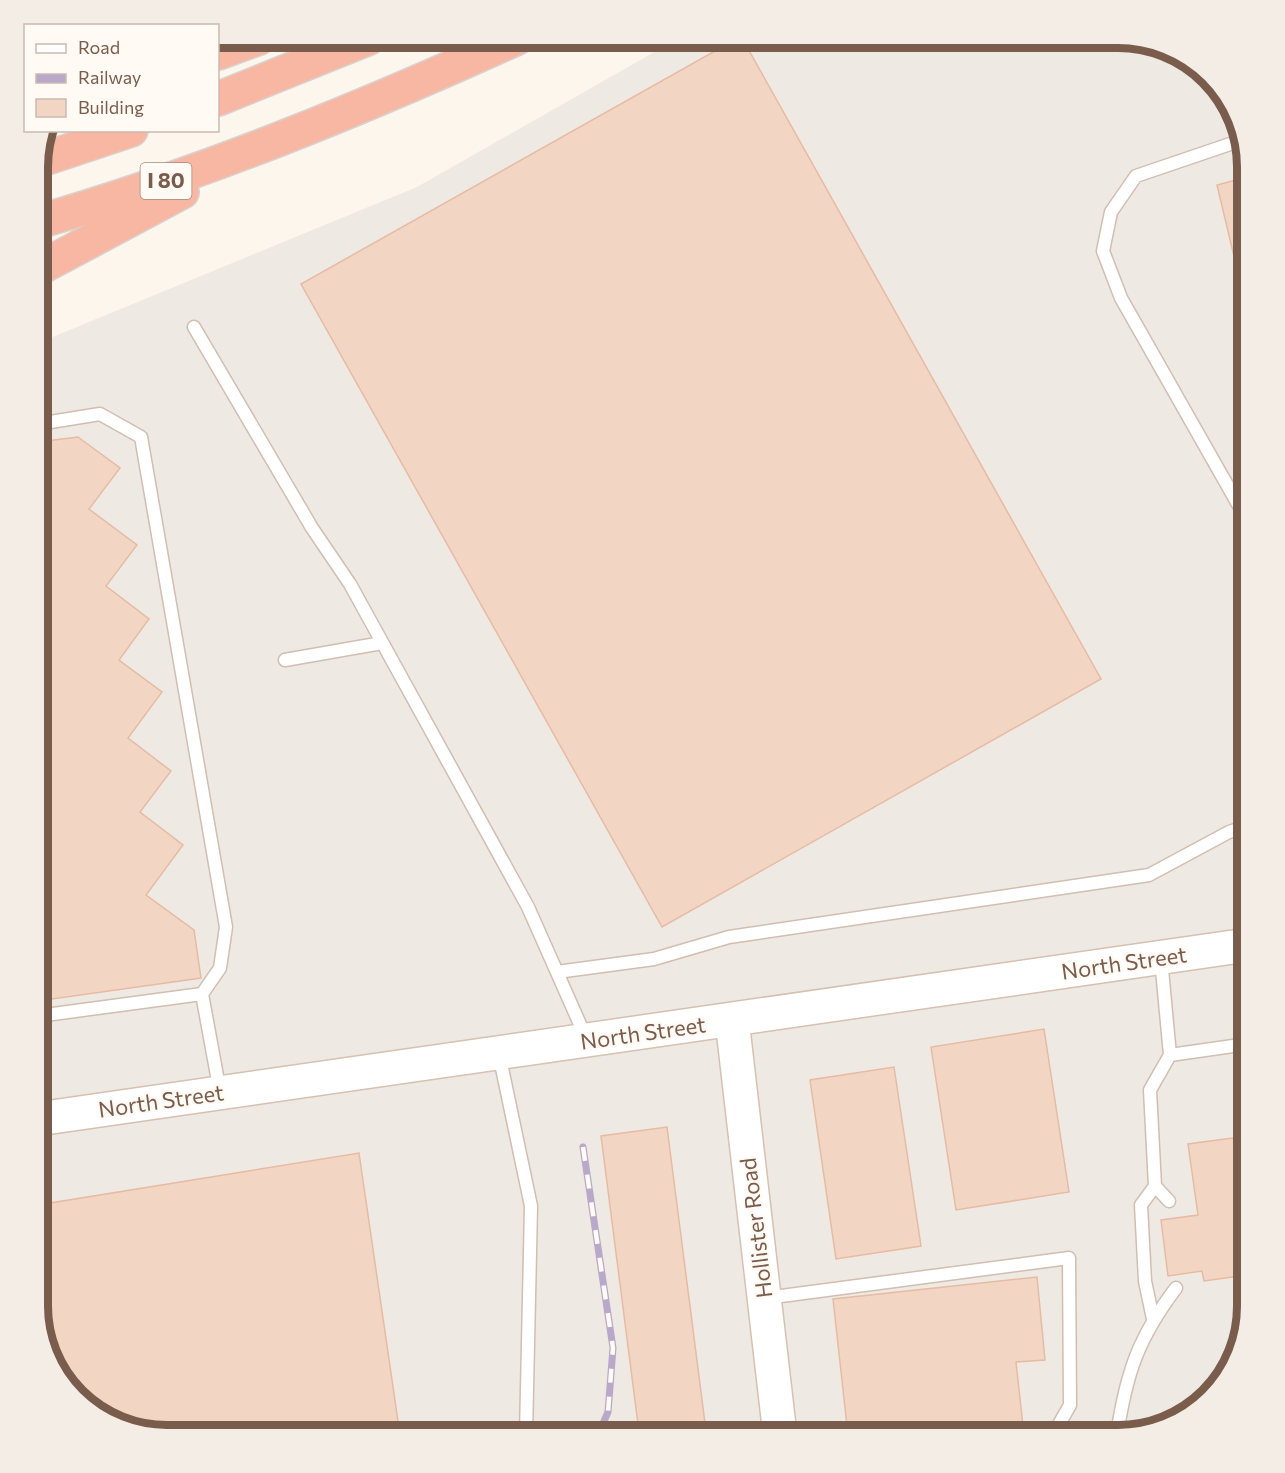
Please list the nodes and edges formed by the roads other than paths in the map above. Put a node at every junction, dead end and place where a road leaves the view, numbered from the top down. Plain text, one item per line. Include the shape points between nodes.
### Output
1 (344, 48) edge
2 (494, 48) edge
3 (219, 99) edge
4 (125, 132) edge
5 (292, 134) junction
6 (1235, 142) edge
7 (48, 158) edge
8 (48, 219) edge
9 (48, 264) edge
10 (194, 327) dead end
11 (48, 422) edge
12 (1237, 501) edge
13 (382, 643) junction
14 (285, 660) dead end
15 (1237, 829) edge
16 (1237, 947) edge
17 (1161, 958) junction
18 (557, 972) junction
19 (202, 994) junction
20 (48, 1015) edge
21 (732, 1020) junction
22 (588, 1041) junction
23 (1237, 1046) edge
24 (499, 1054) junction
25 (1170, 1055) junction
26 (220, 1093) junction
27 (48, 1118) edge
28 (1155, 1186) junction
29 (1169, 1201) dead end
30 (1176, 1288) dead end
31 (765, 1298) junction
32 (1152, 1319) junction
33 (526, 1425) edge
34 (779, 1425) edge
35 (1059, 1425) edge
36 (1119, 1425) edge

1 - 3 highway
2 - 5 highway, I 80
4 - 7 highway, I 80
5 - 8 highway, I 80
5 - 9 highway
6 - 12 lane via 1136,176 1111,212 1103,251 1122,298
10 - 13 lane
11 - 19 lane via 100,414 141,437 226,927 220,968
13 - 14 lane
13 - 18 lane via 528,907
15 - 18 lane via 1149,875 729,937 654,958
16 - 17 street, North Street
17 - 21 street, North Street
17 - 25 lane
18 - 22 lane
19 - 20 lane
19 - 26 lane
21 - 22 street, North Street
21 - 31 street, Hollister Road
22 - 24 street, North Street
23 - 25 lane
24 - 26 street, North Street
24 - 33 lane via 531,1206
25 - 28 lane via 1150,1090
26 - 27 street, North Street
28 - 29 lane
28 - 32 lane via 1141,1205 1145,1281
30 - 32 lane
31 - 34 street, Hollister Road
31 - 35 lane via 1069,1258 1070,1405
32 - 36 lane via 1134,1355

